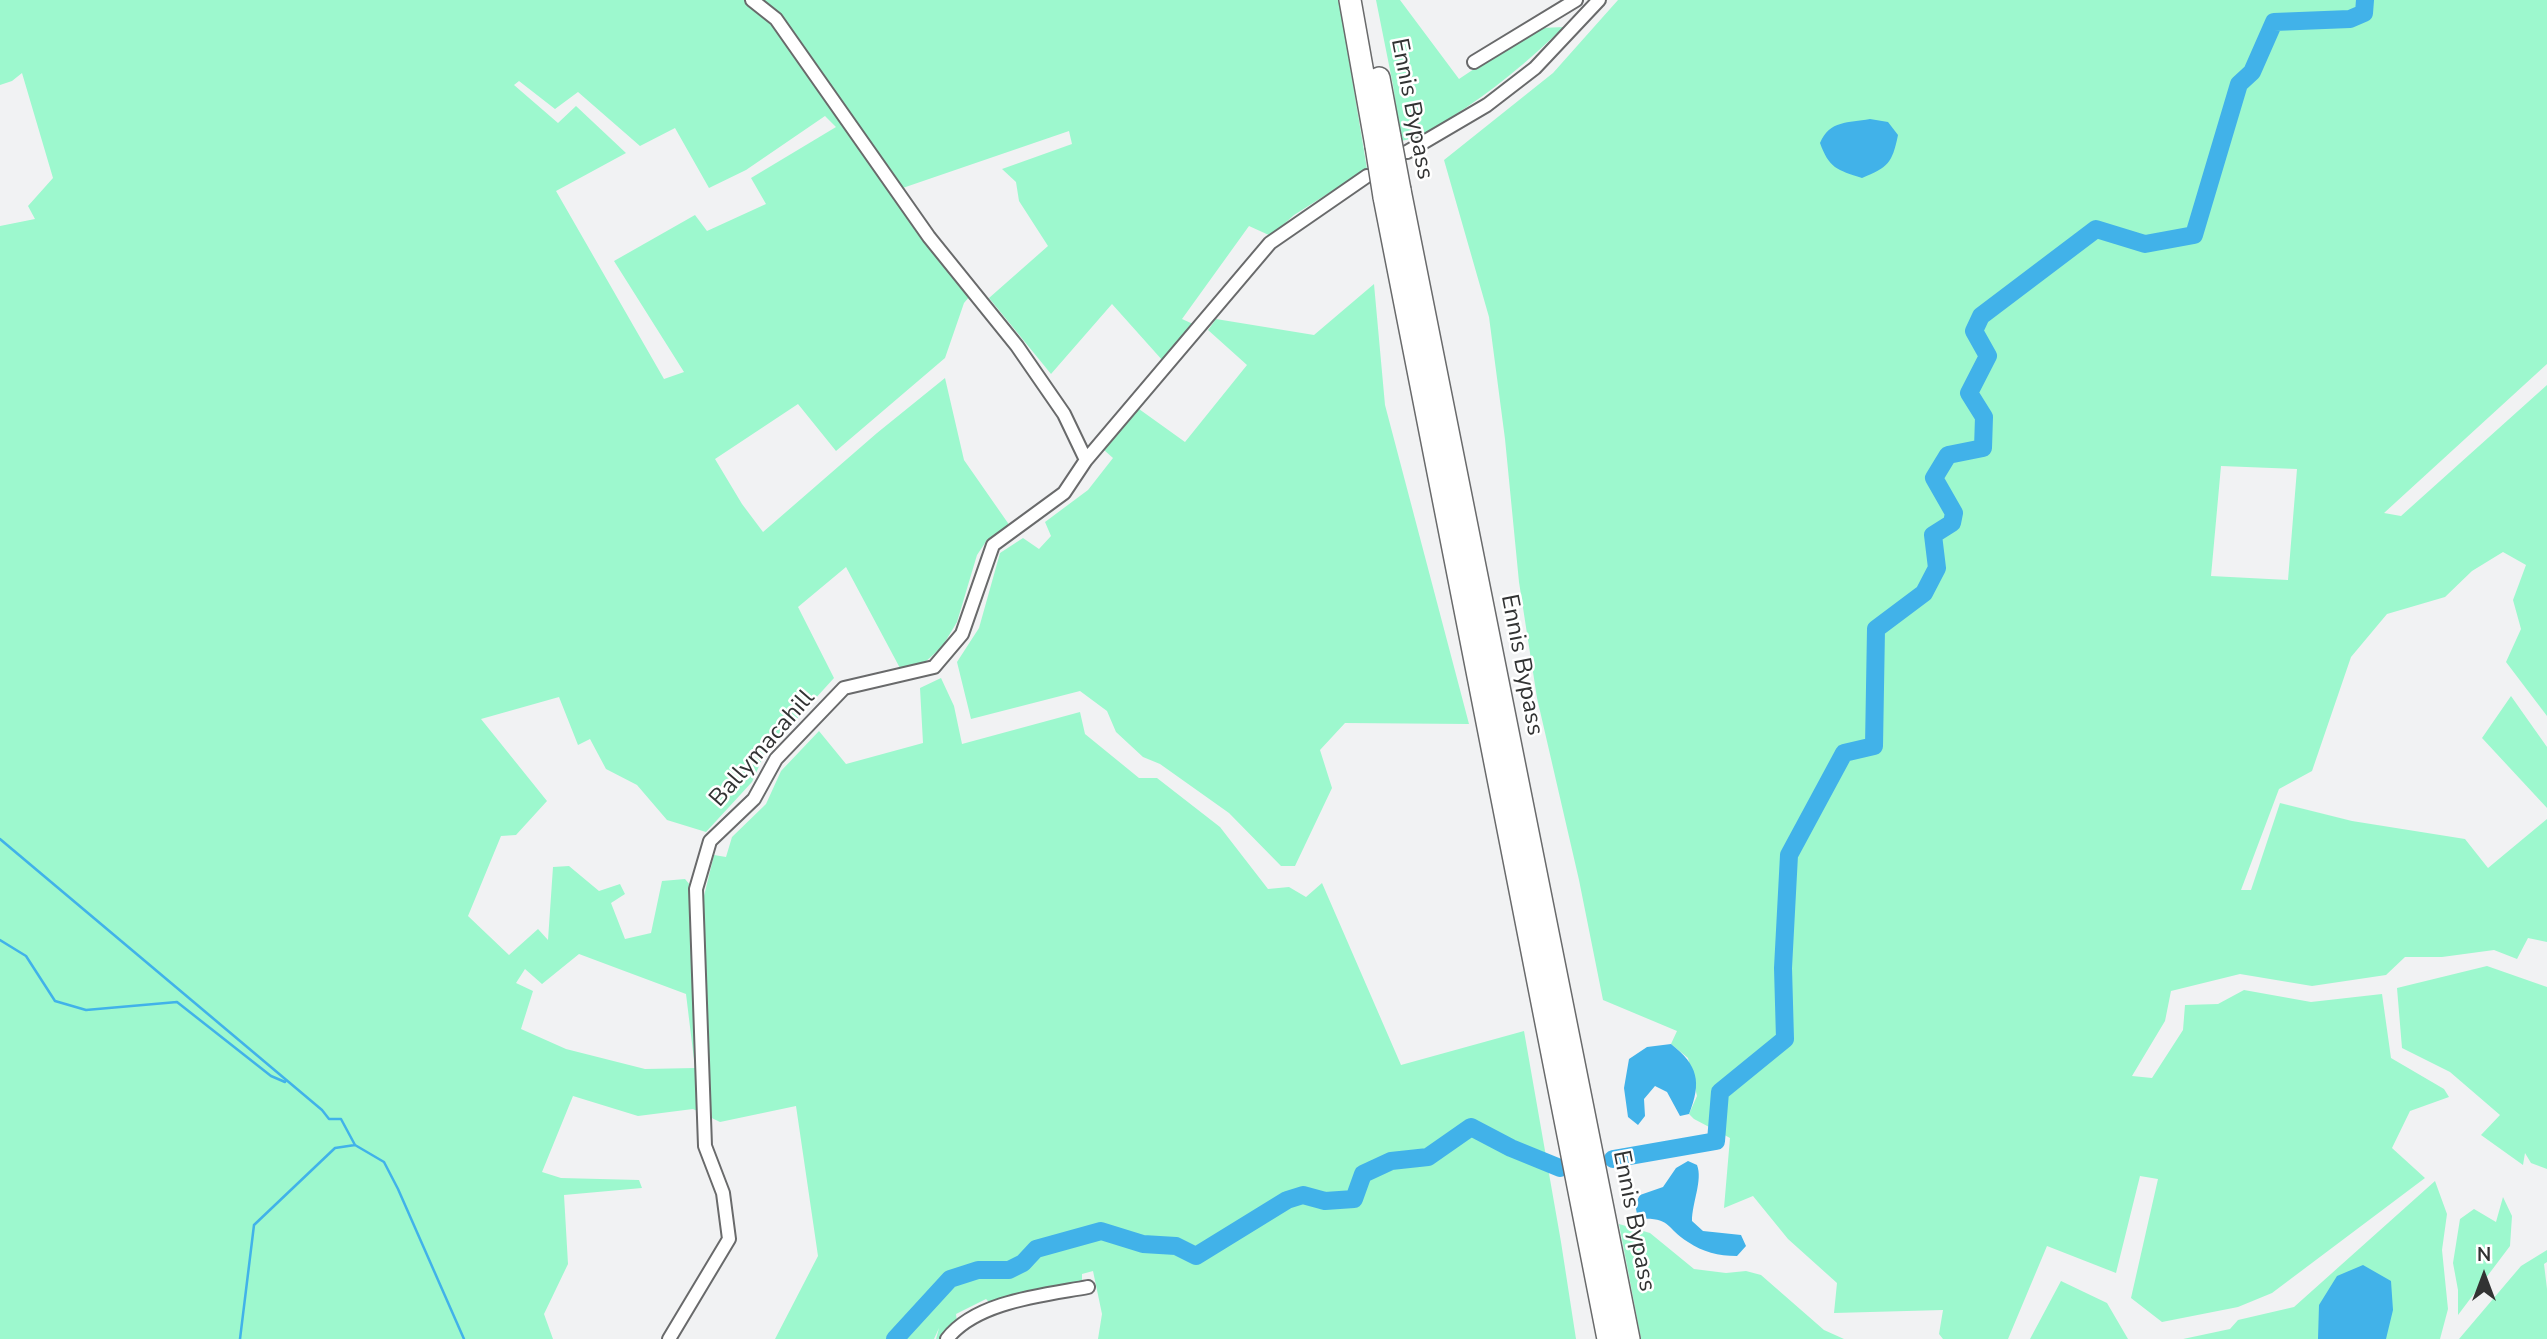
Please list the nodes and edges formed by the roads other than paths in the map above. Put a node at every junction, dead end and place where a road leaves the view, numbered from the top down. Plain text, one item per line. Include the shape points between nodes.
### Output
1 (752, 0) edge
2 (1350, 0) edge
3 (1364, 0) edge
4 (1576, 0) edge
5 (1599, 0) edge
6 (1562, 8) junction
7 (1578, 25) junction
8 (1474, 62) dead end
9 (1383, 141) junction
10 (1407, 152) dead end
11 (1367, 176) dead end
12 (1392, 194) junction
13 (1086, 460) junction
14 (1088, 1287) dead end
15 (669, 1339) edge
16 (947, 1339) edge
17 (1608, 1339) edge
18 (1629, 1339) edge

1 - 13 street via 776,19 929,237 1017,346 1063,414
2 - 9 highway, Ennis Bypass
3 - 9 highway, Ennis Bypass
4 - 6 street
5 - 7 street
6 - 7 street
6 - 8 street
7 - 10 street via 1535,68 1487,105
9 - 12 highway, Ennis Bypass, bridge
11 - 13 street, Ballymacahill via 1269,243
12 - 17 highway, Ennis Bypass
12 - 18 highway, Ennis Bypass
13 - 15 street, Ballymacahill via 1064,493 993,545 962,634 934,667 844,688 776,759 754,799 710,841 696,889 705,1146 723,1193 729,1239
14 - 16 street via 991,1309 974,1316

